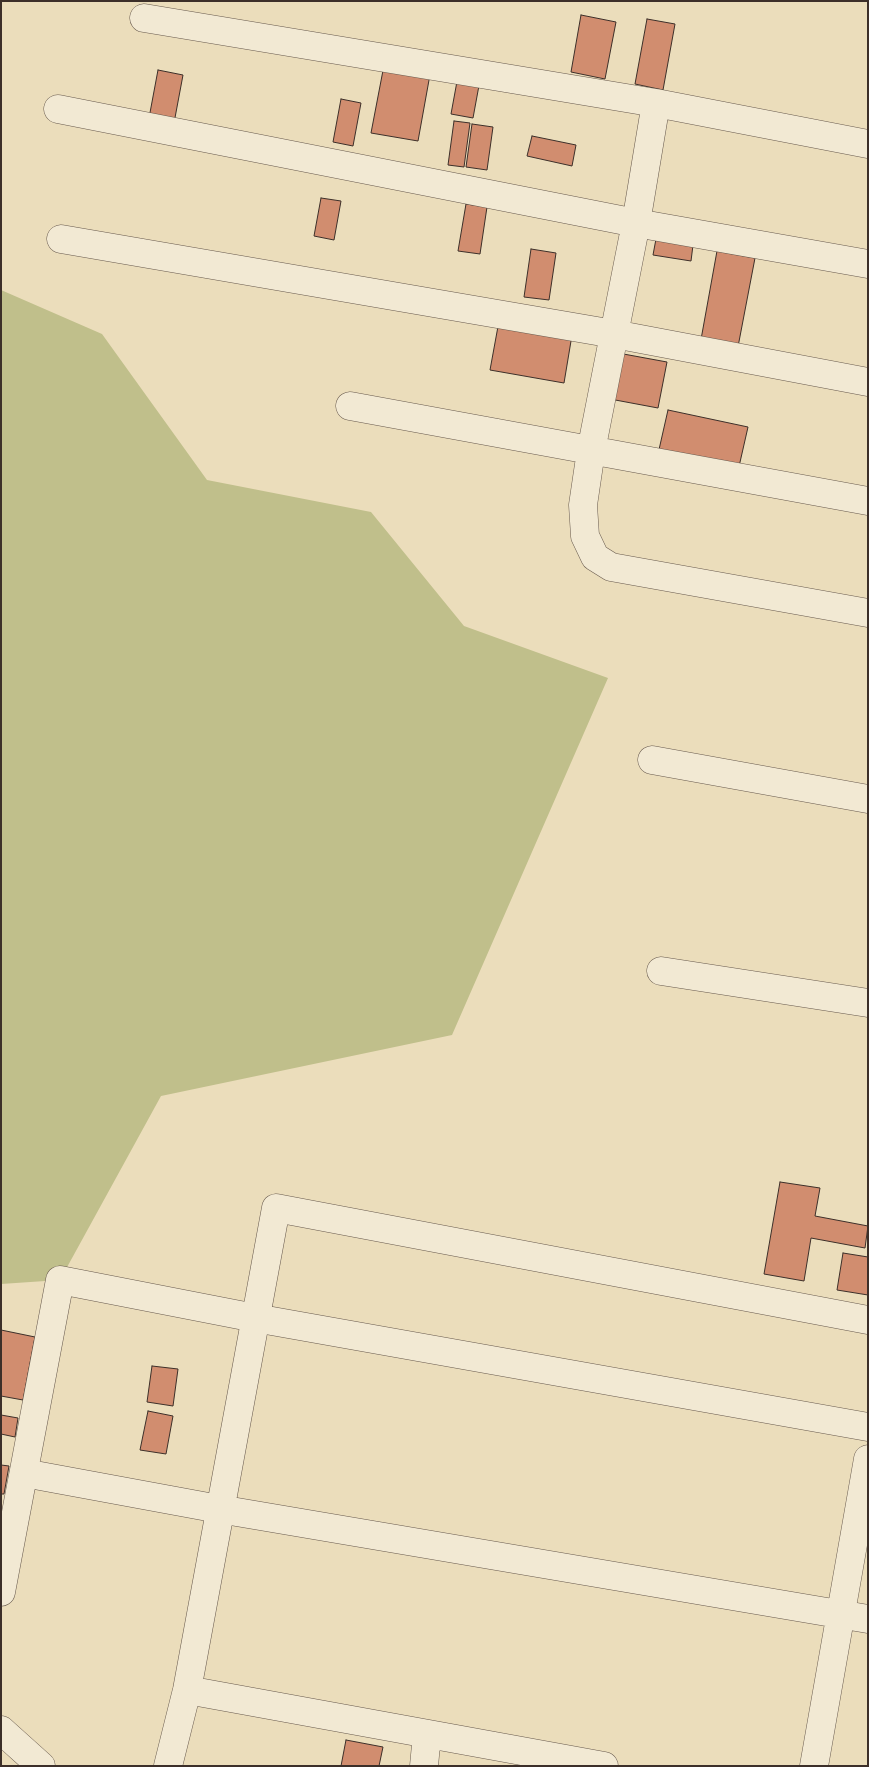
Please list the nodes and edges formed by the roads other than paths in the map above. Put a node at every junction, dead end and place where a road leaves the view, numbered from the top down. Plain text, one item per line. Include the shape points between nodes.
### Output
1 (144, 18) dead end
2 (656, 103) junction
3 (58, 109) dead end
4 (868, 144) edge
5 (636, 223) junction
6 (61, 240) dead end
7 (868, 264) edge
8 (614, 334) junction
9 (868, 382) edge
10 (350, 406) dead end
11 (591, 451) junction
12 (868, 502) edge
13 (868, 612) edge
14 (652, 760) dead end
15 (868, 800) edge
16 (661, 971) dead end
17 (868, 1004) edge
18 (255, 1318) junction
19 (868, 1320) edge
20 (868, 1427) edge
21 (868, 1459) edge
22 (24, 1473) junction
23 (218, 1509) junction
24 (1, 1592) edge
25 (841, 1615) junction
26 (868, 1619) edge
27 (187, 1690) junction
28 (1, 1730) edge
29 (427, 1734) junction
30 (41, 1766) edge
31 (168, 1766) edge
32 (424, 1766) edge
33 (604, 1766) edge
34 (814, 1766) edge

1 - 2 street
2 - 4 street
2 - 5 street
3 - 5 street
5 - 7 street
5 - 8 street
6 - 8 street
8 - 9 street
8 - 11 street
10 - 11 street
11 - 12 street
11 - 13 street via 583,505 585,536 595,557 611,567
14 - 15 street
16 - 17 street
18 - 19 street via 276,1208
18 - 20 street
18 - 22 street via 60,1280
18 - 23 street
21 - 25 street
22 - 23 street
22 - 24 street
23 - 25 street
23 - 27 street
25 - 26 street
25 - 34 street
27 - 29 street
27 - 31 street
28 - 30 street
29 - 32 street
29 - 33 street

